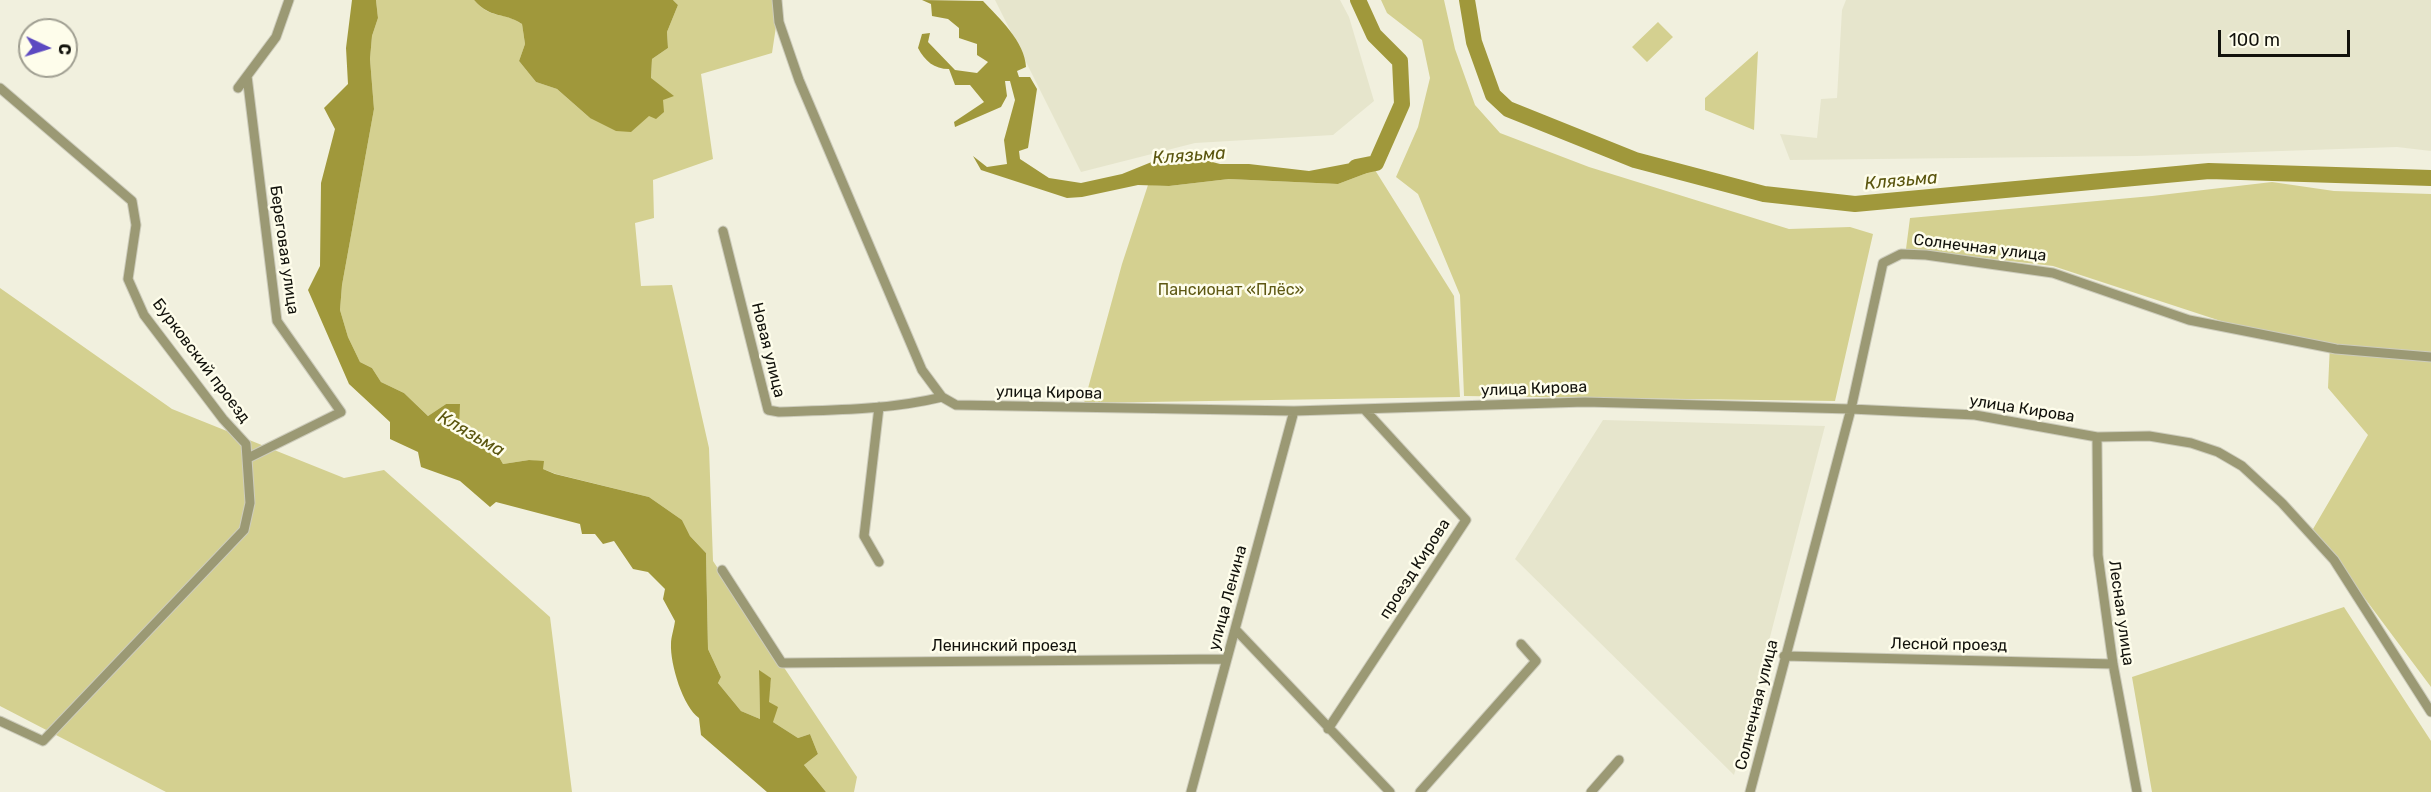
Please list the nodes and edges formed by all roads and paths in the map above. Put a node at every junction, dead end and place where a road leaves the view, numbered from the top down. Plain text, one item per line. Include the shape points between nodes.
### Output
1 (289, 0) edge
2 (777, 0) edge
3 (248, 76) junction
4 (0, 88) edge
5 (238, 88) dead end
6 (723, 231) dead end
7 (2431, 357) edge
8 (942, 398) junction
9 (879, 407) junction
10 (1851, 409) junction
11 (1365, 410) junction
12 (1294, 411) junction
13 (2097, 437) junction
14 (248, 458) junction
15 (879, 562) dead end
16 (722, 570) dead end
17 (1235, 629) junction
18 (1521, 644) dead end
19 (1784, 656) junction
20 (1227, 659) junction
21 (2113, 664) junction
22 (2431, 712) edge
23 (0, 721) edge
24 (1328, 729) junction
25 (1619, 760) dead end
26 (1191, 792) edge
27 (1390, 792) edge
28 (1420, 792) edge
29 (1591, 792) edge
30 (1750, 792) edge
31 (2137, 792) edge

1 - 3 street via 276,37
2 - 8 street via 779,22 799,80 922,370
3 - 5 street
3 - 14 street, Береговая улица via 277,321 341,412
4 - 14 street, Бурковский проезд via 132,201 136,225 128,279 144,315 246,444
6 - 9 street, Новая улица via 768,410
7 - 10 street, Солнечная улица via 2336,349 2189,320 2053,273 1900,254 1883,263
8 - 9 street, Новая улица
8 - 12 street, улица Кирова via 973,407
9 - 15 street via 864,536
10 - 11 street, улица Кирова via 1586,402
10 - 13 street, улица Кирова via 1976,415
10 - 19 street, Солнечная улица
11 - 12 street, улица Кирова
11 - 24 street, проезд Кирова via 1466,520
12 - 17 street, улица Ленина
13 - 21 street, Лесная улица via 2098,555
13 - 22 street, улица Кирова via 2149,436 2191,443 2242,466 2334,560
14 - 23 street, Бурковский проезд via 250,503 244,530 43,741
16 - 20 street, Ленинский проезд via 782,663
17 - 20 street, улица Ленина
17 - 24 street
18 - 28 street via 1536,661
19 - 21 street, Лесной проезд
19 - 30 street, Солнечная улица
20 - 26 street, улица Ленина
21 - 31 street, Лесная улица
24 - 27 street
25 - 29 street

